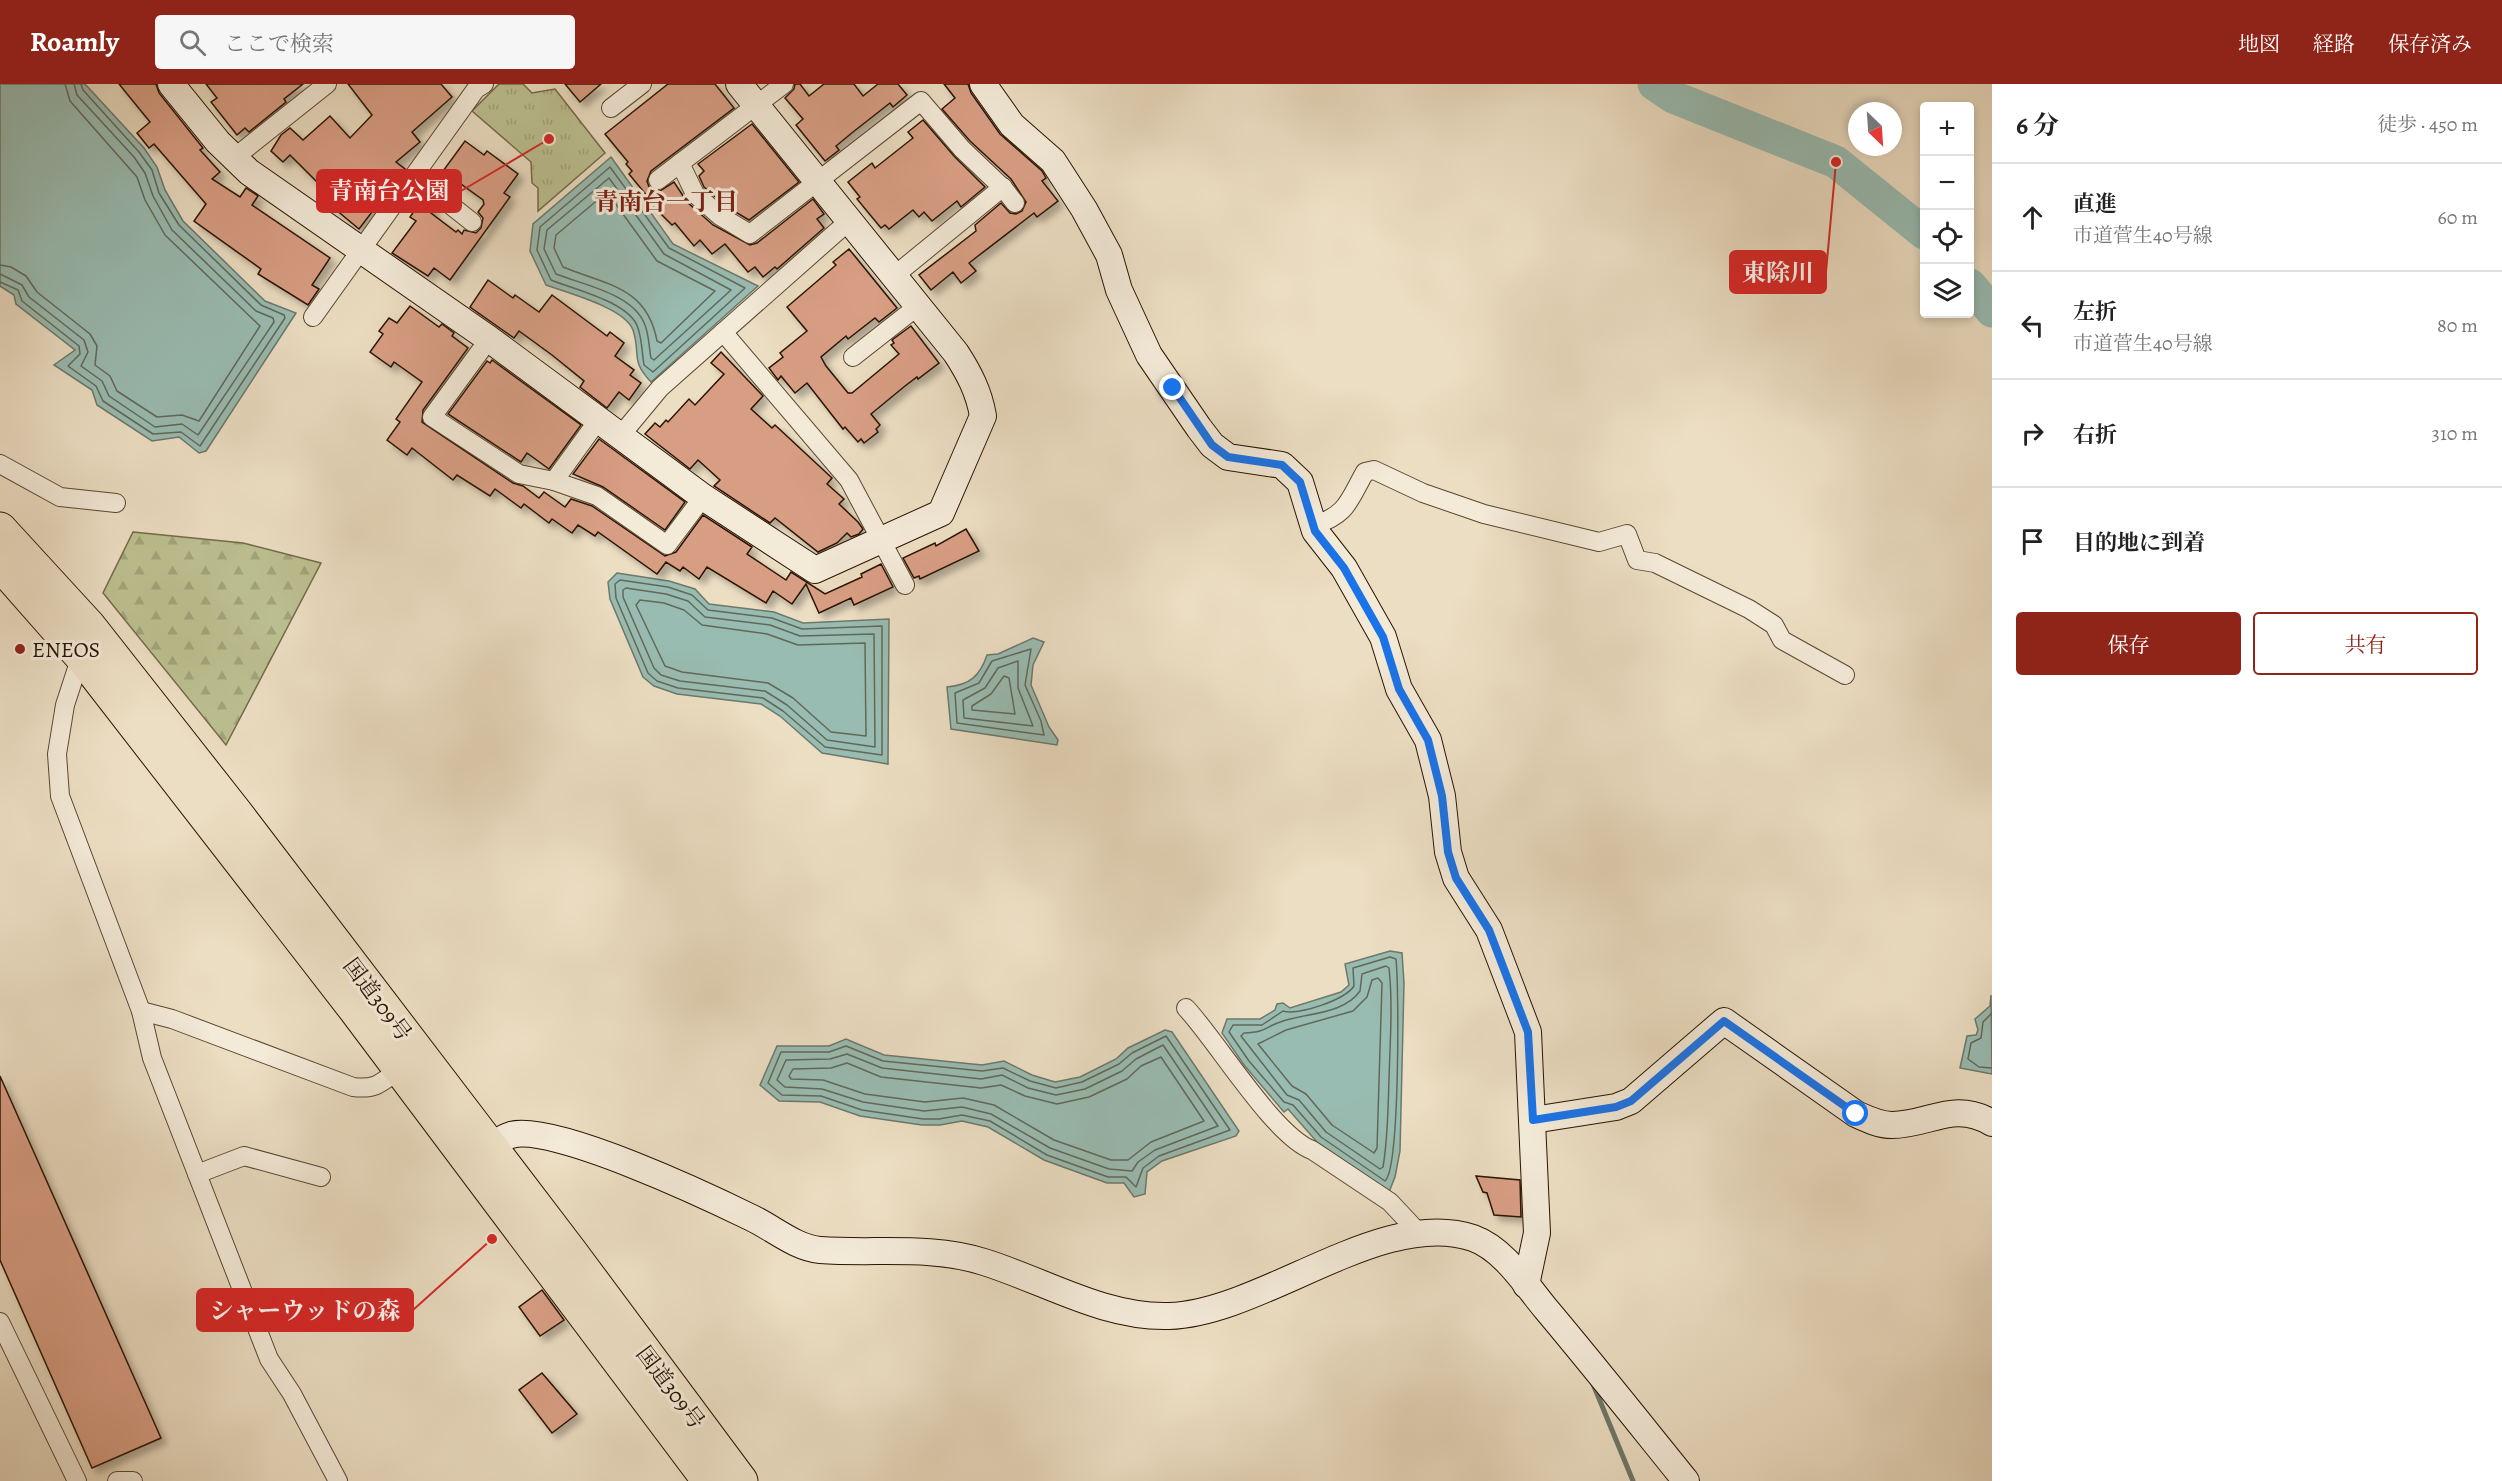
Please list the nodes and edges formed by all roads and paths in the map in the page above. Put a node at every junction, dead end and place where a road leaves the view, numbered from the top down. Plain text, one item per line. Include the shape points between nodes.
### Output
1 (171, 84) edge
2 (484, 84) edge
3 (642, 84) edge
4 (739, 84) edge
5 (784, 84) edge
6 (983, 84) edge
7 (315, 88) edge
8 (756, 105) junction
9 (611, 108) dead end
10 (234, 158) junction
11 (680, 162) junction
12 (415, 177) junction
13 (658, 180) dead end
14 (818, 182) junction
15 (1002, 187) junction
16 (1016, 202) dead end
17 (849, 221) junction
18 (472, 222) dead end
19 (362, 251) junction
20 (894, 276) junction
21 (918, 306) junction
22 (313, 317) dead end
23 (723, 332) junction
24 (489, 339) junction
25 (853, 357) dead end
26 (599, 419) junction
27 (621, 435) junction
28 (0, 464) edge
29 (554, 481) junction
30 (703, 497) junction
31 (116, 503) dead end
32 (1313, 526) junction
33 (0, 529) edge
34 (882, 540) junction
35 (0, 564) edge
36 (904, 585) dead end
37 (81, 656) junction
38 (1845, 675) dead end
39 (1186, 1008) dead end
40 (141, 1011) junction
41 (400, 1068) junction
42 (1533, 1120) junction
43 (1992, 1123) edge
44 (483, 1156) junction
45 (197, 1174) junction
46 (321, 1177) dead end
47 (1418, 1232) junction
48 (1526, 1285) junction
49 (0, 1322) edge
50 (77, 1481) edge
51 (117, 1481) edge
52 (133, 1481) edge
53 (338, 1481) edge
54 (709, 1481) edge
55 (741, 1481) edge
56 (1686, 1481) edge

1 - 10 street
2 - 12 street via 476,89
3 - 9 street
4 - 8 street
5 - 8 street
6 - 32 street via 1012,125 1053,161 1084,209 1109,255 1119,290 1149,355 1199,428 1228,457 1282,465 1300,482
7 - 10 street
8 - 11 street
8 - 14 street
10 - 19 street
11 - 13 street
11 - 14 street via 695,194 720,216 750,234
12 - 18 street
12 - 19 street
14 - 15 street via 921,101 962,149
14 - 17 street
15 - 16 street
15 - 20 street
17 - 20 street
17 - 23 street
19 - 22 street
19 - 24 street
20 - 21 street
21 - 25 street
21 - 34 street via 969,374 982,416 941,513
23 - 27 street via 660,388
23 - 34 street via 849,480
24 - 26 street
24 - 29 street via 432,417 519,474
26 - 27 street
26 - 29 street
27 - 30 street
28 - 31 street via 60,497
29 - 30 street via 597,496 667,545
30 - 34 street via 814,570
32 - 38 street via 1334,519 1344,510 1365,472 1374,470 1423,493 1484,514 1599,542 1627,534 1636,560 1655,562 1749,609 1774,625 1782,640
32 - 42 street via 1360,593 1383,637 1399,689 1428,740 1456,878 1489,930 1528,1032
33 - 44 highway, 国道309号 via 89,626
34 - 36 street
35 - 37 highway, 国道309号
37 - 40 street via 65,705 57,754 60,796
37 - 41 highway, 国道309号
39 - 47 street via 1299,1145 1390,1202
40 - 41 street via 353,1087 377,1086
40 - 45 street via 152,1058
41 - 44 highway, 国道309号
42 - 43 street via 1616,1107 1631,1101 1724,1021 1856,1114 1873,1121 1892,1125 1964,1112
42 - 48 street via 1537,1233
44 - 47 street via 511,1135 532,1134 613,1156 703,1195 810,1250 936,1251 983,1262 1128,1313 1169,1316 1199,1310 1384,1240
44 - 54 highway, 国道309号
44 - 55 highway, 国道309号
45 - 46 street via 244,1156
45 - 53 street via 269,1359
47 - 48 street via 1472,1237 1492,1247
48 - 56 street
49 - 50 street
51 - 52 street

